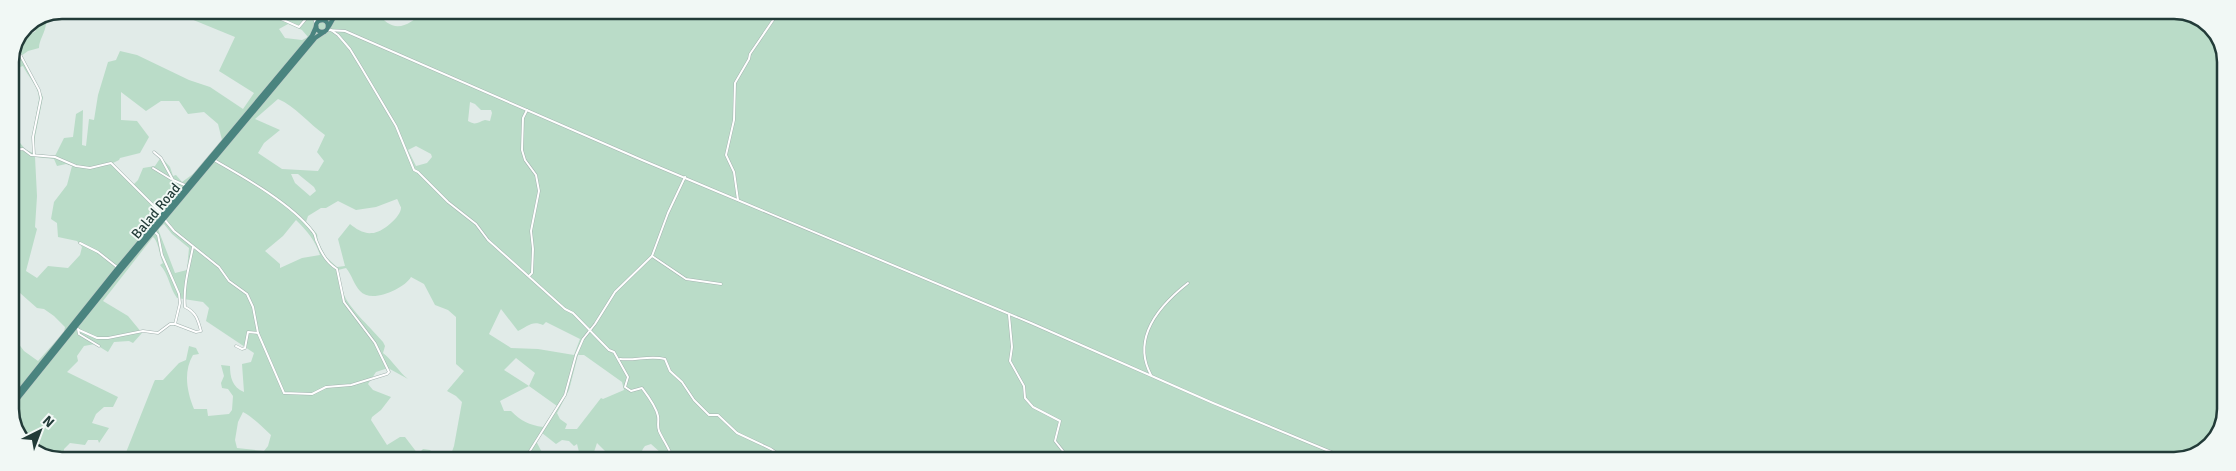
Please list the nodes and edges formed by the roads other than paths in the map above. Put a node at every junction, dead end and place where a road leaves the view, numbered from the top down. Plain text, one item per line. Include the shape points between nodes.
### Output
1 (282, 19) edge
2 (305, 19) edge
3 (314, 19) edge
4 (324, 19) edge
5 (331, 19) edge
6 (774, 19) edge
7 (317, 22) junction
8 (328, 30) junction
9 (20, 54) edge
10 (527, 110) junction
11 (19, 149) edge
12 (154, 152) dead end
13 (34, 155) junction
14 (214, 160) junction
15 (152, 168) dead end
16 (685, 178) junction
17 (173, 180) junction
18 (187, 186) junction
19 (738, 200) junction
20 (164, 217) junction
21 (154, 231) junction
22 (80, 243) dead end
23 (193, 247) junction
24 (652, 256) junction
25 (118, 268) junction
26 (529, 276) junction
27 (1188, 283) dead end
28 (721, 284) dead end
29 (1009, 315) dead end
30 (175, 324) junction
31 (76, 327) junction
32 (590, 330) junction
33 (258, 333) junction
34 (99, 346) dead end
35 (236, 346) dead end
36 (619, 360) junction
37 (1152, 375) junction
38 (19, 391) edge
39 (19, 397) edge
40 (529, 452) edge
41 (670, 452) edge
42 (775, 452) edge
43 (1063, 452) edge
44 (1331, 452) edge

1 - 2 street via 299,26
3 - 7 street
4 - 7 highway, Balad Road
5 - 8 highway, Balad Road
6 - 19 street via 750,54 736,84 734,120 726,155 734,172
7 - 8 highway via 326,21
7 - 8 highway via 320,32
7 - 18 highway, Balad Road via 312,36
8 - 10 street via 345,31
8 - 14 highway, Balad Road via 316,38
8 - 26 street via 338,35 361,66 396,126 414,170
9 - 13 street via 41,98 33,137
10 - 16 street
10 - 26 street via 523,118 522,150 536,175 539,191 531,231 534,258
11 - 13 street
12 - 17 street via 162,158
13 - 20 street via 55,157 90,168 111,163
14 - 20 highway, Balad Road
14 - 33 street via 265,190 315,233 316,242 327,262 337,269 344,302 375,343 389,372 351,385 326,387 312,394 284,393
15 - 17 street
16 - 19 street
16 - 24 street
17 - 18 street
18 - 20 highway, Balad Road
19 - 37 street
20 - 21 highway, Balad Road
20 - 23 street
20 - 25 highway, Balad Road
21 - 30 street via 179,294
21 - 31 highway, Balad Road
22 - 25 street
23 - 30 street via 184,292 185,307 192,310 201,331
23 - 33 street via 247,294
24 - 28 street via 686,279
24 - 32 street via 615,292
25 - 31 highway, Balad Road
26 - 32 street
27 - 37 street via 1169,298 1151,321 1144,356
29 - 43 street via 1011,364 1024,386 1025,398 1033,407 1060,421 1054,441
30 - 31 street via 158,333 146,330 108,338 97,338
31 - 34 street via 79,334
31 - 38 highway, Balad Road
31 - 39 highway, Balad Road
32 - 36 street
32 - 40 street via 578,351 565,395
33 - 35 street via 248,332 245,348
36 - 41 street via 628,377 624,382 626,389 642,388 655,408 659,417 657,424
36 - 42 street via 650,356 666,359 670,371 703,410 709,415 718,415 737,433
37 - 44 street

